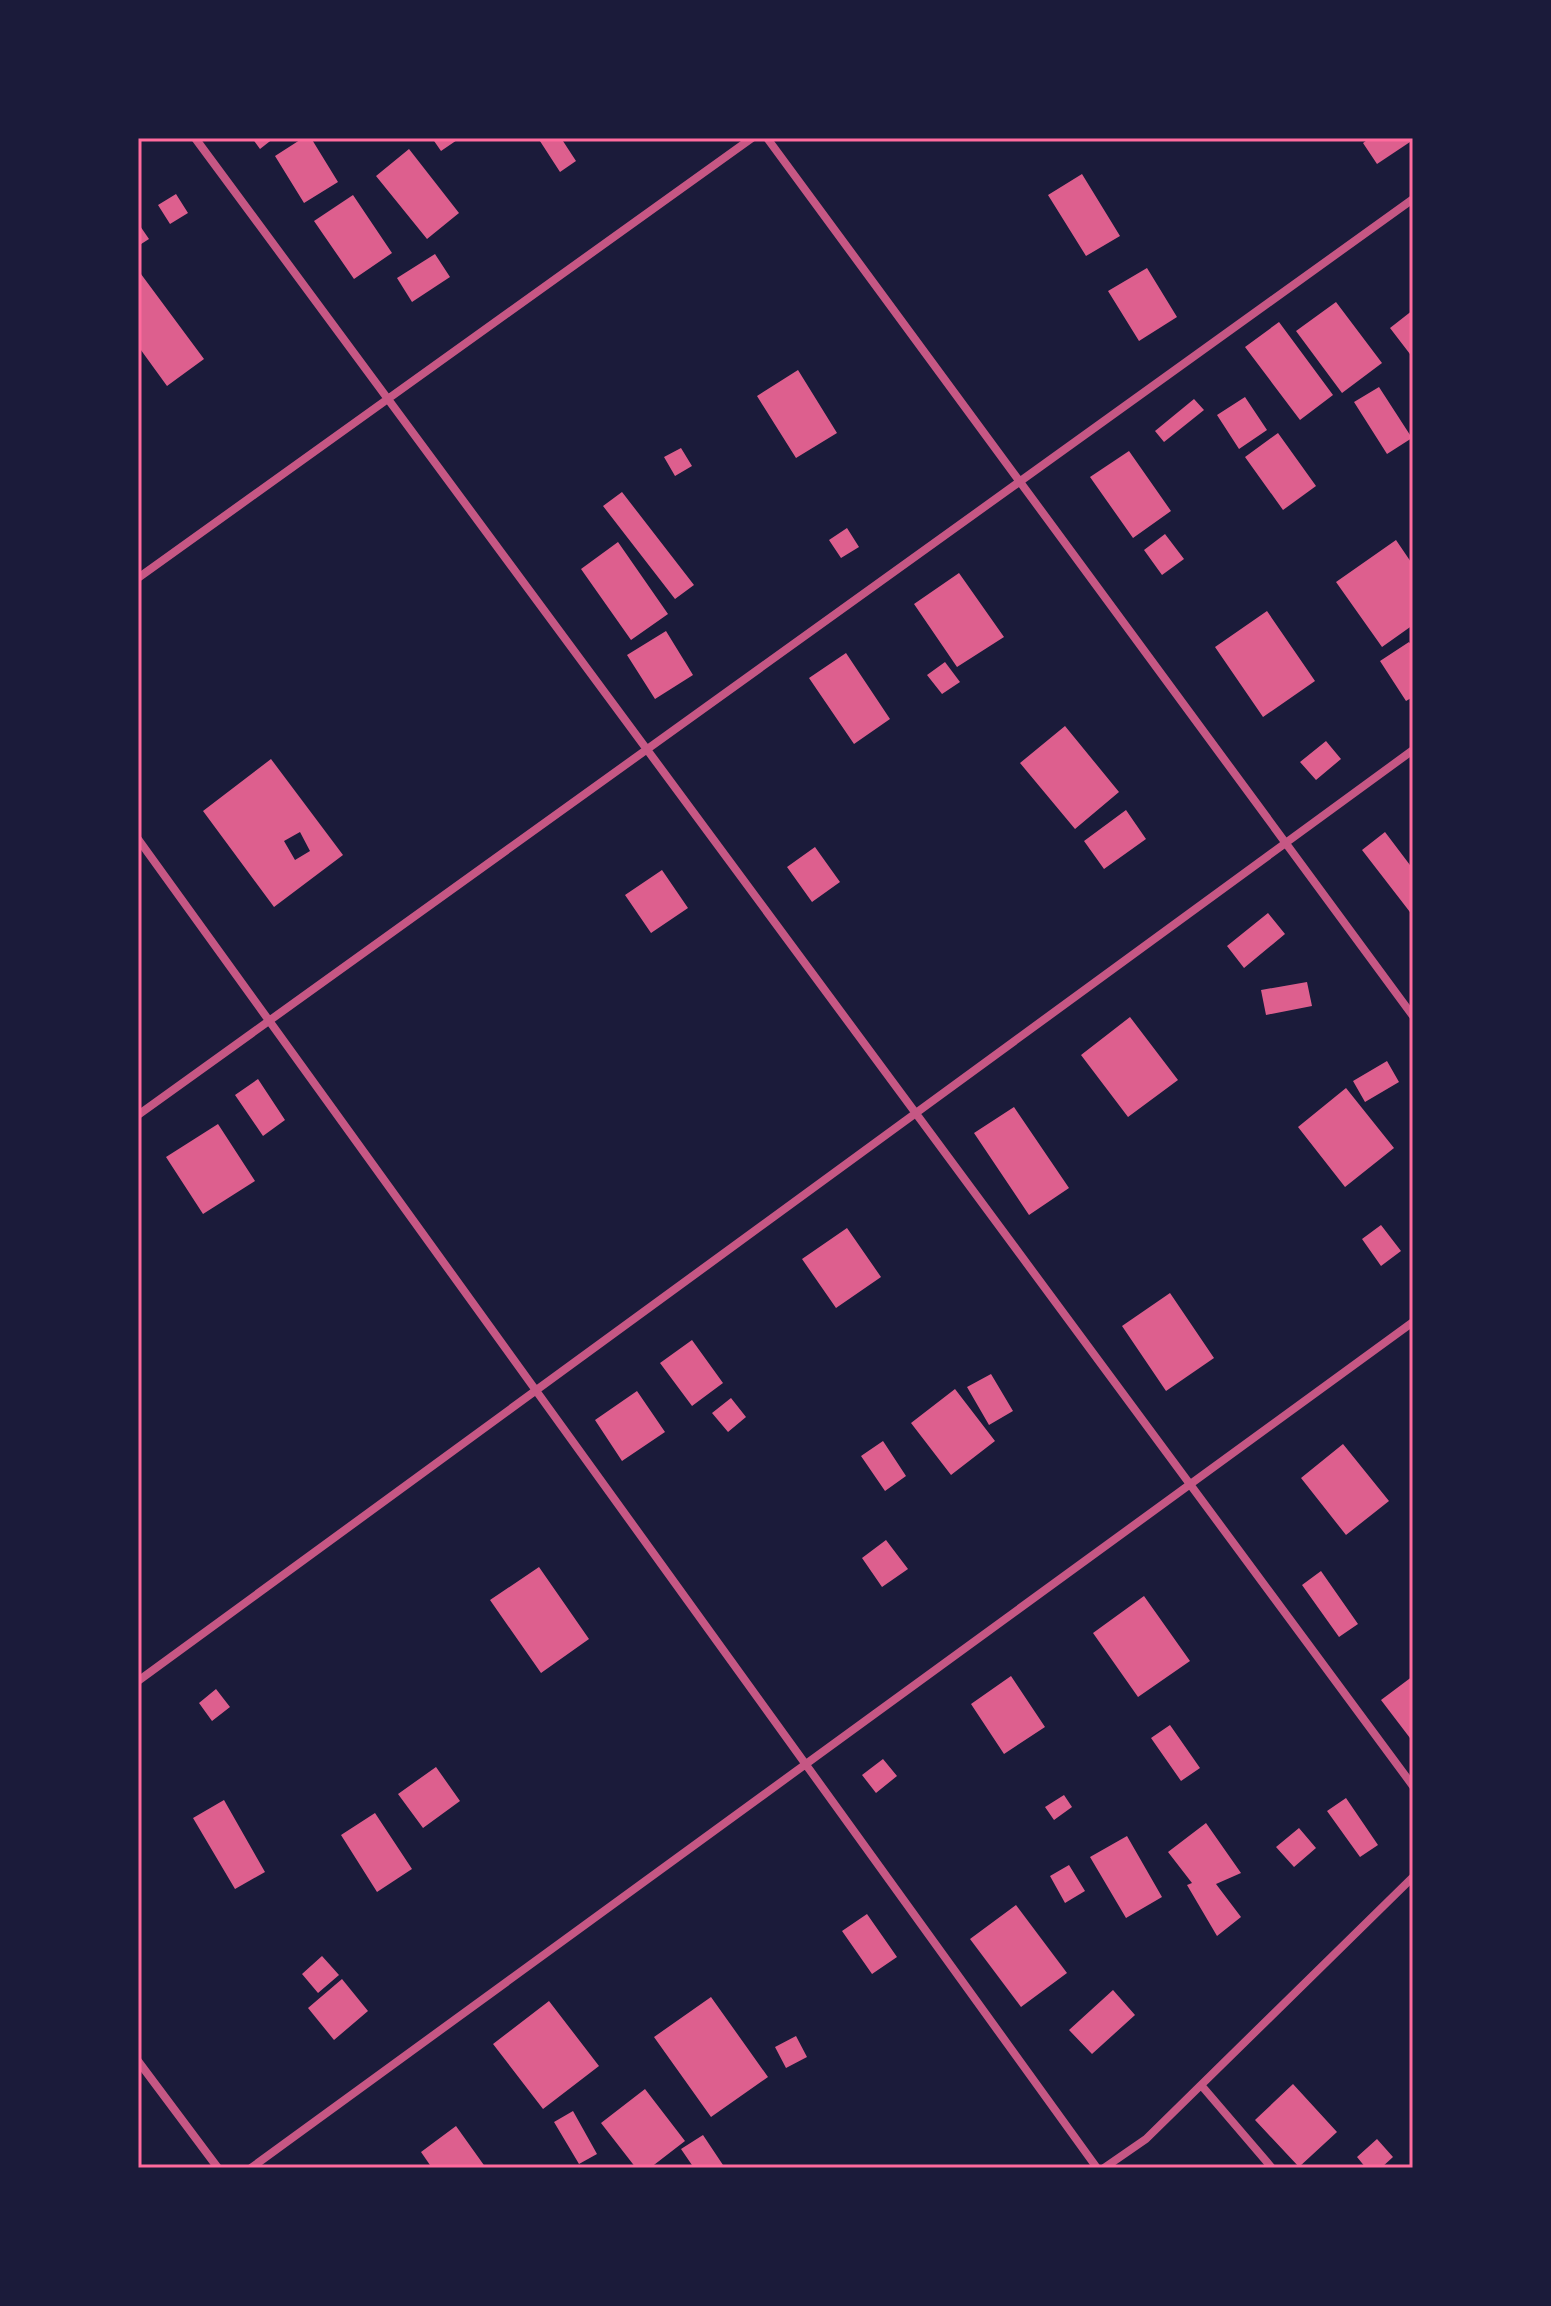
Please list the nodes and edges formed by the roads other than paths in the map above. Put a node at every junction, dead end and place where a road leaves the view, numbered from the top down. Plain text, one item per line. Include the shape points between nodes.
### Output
1 (195, 138) edge
2 (752, 138) edge
3 (767, 138) edge
4 (1413, 199) edge
5 (388, 399) junction
6 (1020, 481) junction
7 (138, 578) edge
8 (647, 749) junction
9 (1413, 750) edge
10 (138, 839) edge
11 (1286, 843) junction
12 (1413, 1016) edge
13 (269, 1021) junction
14 (916, 1113) junction
15 (138, 1115) edge
16 (1413, 1322) edge
17 (536, 1391) junction
18 (1190, 1484) junction
19 (138, 1681) edge
20 (806, 1764) junction
21 (1413, 1786) edge
22 (1413, 1877) edge
23 (138, 2061) edge
24 (1201, 2085) junction
25 (218, 2168) edge
26 (251, 2168) edge
27 (1097, 2168) edge
28 (1104, 2168) edge
29 (1272, 2168) edge

1 - 5 street
2 - 5 street
3 - 6 street
4 - 6 street
5 - 7 street
5 - 8 street
6 - 8 street
6 - 11 street
8 - 13 street
8 - 14 street
9 - 11 street
10 - 13 street
11 - 12 street
11 - 14 street
13 - 15 street
13 - 17 street
14 - 17 street
14 - 18 street
16 - 18 street
17 - 19 street
17 - 20 street
18 - 20 street
18 - 21 street
20 - 26 street
20 - 27 street
22 - 24 street
23 - 25 street
24 - 28 street via 1146,2139
24 - 29 street

